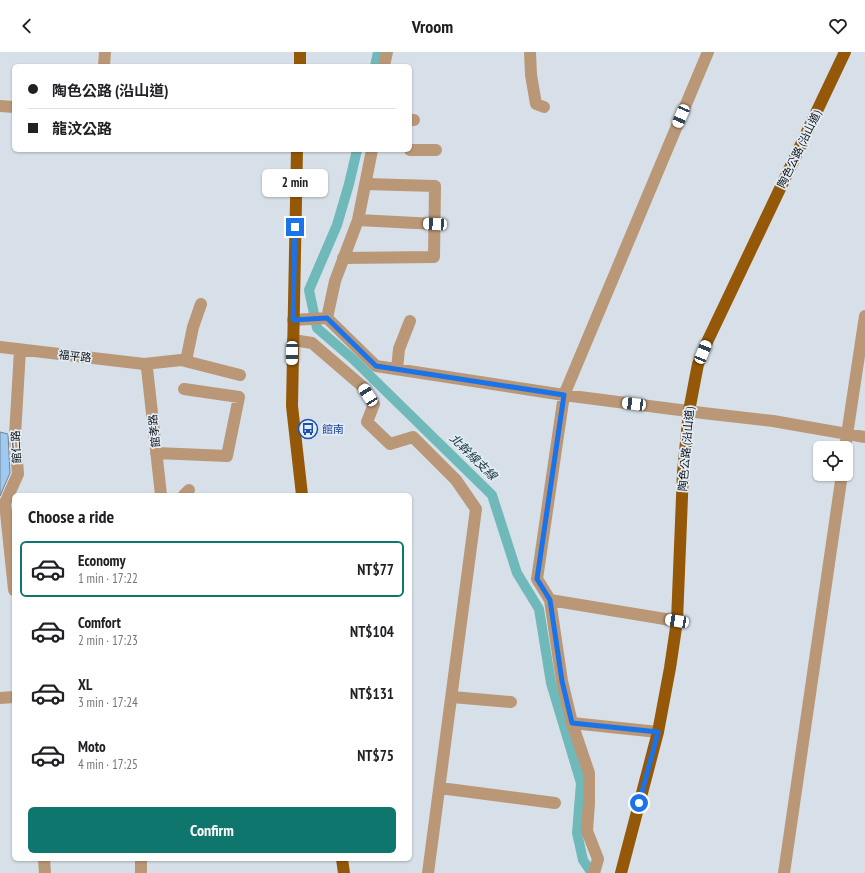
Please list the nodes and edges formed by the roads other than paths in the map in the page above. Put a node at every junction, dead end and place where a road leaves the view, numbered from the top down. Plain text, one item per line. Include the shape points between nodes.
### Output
1 (105, 52) edge
2 (300, 52) edge
3 (387, 52) edge
4 (530, 52) edge
5 (708, 52) edge
6 (846, 52) edge
7 (104, 64) edge
8 (300, 64) edge
9 (384, 64) edge
10 (0, 106) edge
11 (12, 107) edge
12 (544, 107) dead end
13 (412, 150) edge
14 (436, 150) dead end
15 (297, 152) edge
16 (372, 152) edge
17 (365, 184) junction
18 (358, 220) junction
19 (435, 224) junction
20 (343, 258) junction
21 (201, 304) dead end
22 (865, 316) edge
23 (327, 318) junction
24 (293, 320) junction
25 (410, 321) dead end
26 (293, 340) junction
27 (0, 347) edge
28 (20, 350) junction
29 (186, 361) junction
30 (146, 366) junction
31 (397, 369) junction
32 (240, 375) dead end
33 (184, 389) dead end
34 (564, 395) junction
35 (689, 411) junction
36 (848, 433) junction
37 (865, 436) edge
38 (847, 441) edge
39 (156, 453) junction
40 (841, 481) edge
41 (161, 493) edge
42 (302, 493) edge
43 (2, 502) edge
44 (12, 575) edge
45 (550, 600) junction
46 (677, 621) junction
47 (12, 697) edge
48 (0, 698) edge
49 (452, 698) junction
50 (511, 702) dead end
51 (572, 723) junction
52 (658, 732) junction
53 (440, 788) junction
54 (555, 803) dead end
55 (44, 861) edge
56 (141, 861) edge
57 (342, 861) edge
58 (595, 870) edge
59 (45, 873) edge
60 (141, 873) edge
61 (344, 873) edge
62 (428, 873) edge
63 (621, 873) edge
64 (784, 873) edge

1 - 7 street
2 - 8 main road
3 - 9 street
4 - 12 street via 536,104
5 - 34 street
6 - 35 main road, 陶色公路 (沿山道) via 708,340 698,364
10 - 11 street
13 - 14 street
15 - 24 main road
16 - 17 street
17 - 18 street
17 - 19 street via 435,186
18 - 19 street
18 - 20 street
19 - 20 street via 434,257
20 - 23 street
21 - 29 street
22 - 36 street
23 - 24 street
23 - 31 street via 376,366
24 - 26 main road
25 - 31 street via 399,349
26 - 42 main road via 292,406
26 - 49 street via 312,343 362,386 374,404 367,422 390,444 413,437 456,480 476,508
27 - 28 street, 福平路
28 - 30 street, 福平路
28 - 43 street, 館仁路 via 15,435 18,474
29 - 30 street, 福平路
29 - 32 street, 福平路
30 - 39 street, 館孝路
31 - 34 street
33 - 39 street via 239,397 227,456
34 - 35 street
34 - 45 street via 537,579
35 - 36 street
35 - 46 main road, 陶色公路 (沿山道) via 683,472
36 - 37 street
36 - 38 street
39 - 41 street, 館孝路
40 - 64 street
43 - 44 street, 館仁路
45 - 46 street
45 - 51 street via 562,681
46 - 52 main road, 陶色公路 (沿山道)
47 - 48 street
49 - 50 street
49 - 53 street
51 - 52 street
51 - 58 street via 589,773 587,831 598,859
52 - 63 main road, 陶色公路 (沿山道)
53 - 54 street
53 - 62 street
55 - 59 street
56 - 60 street
57 - 61 main road

